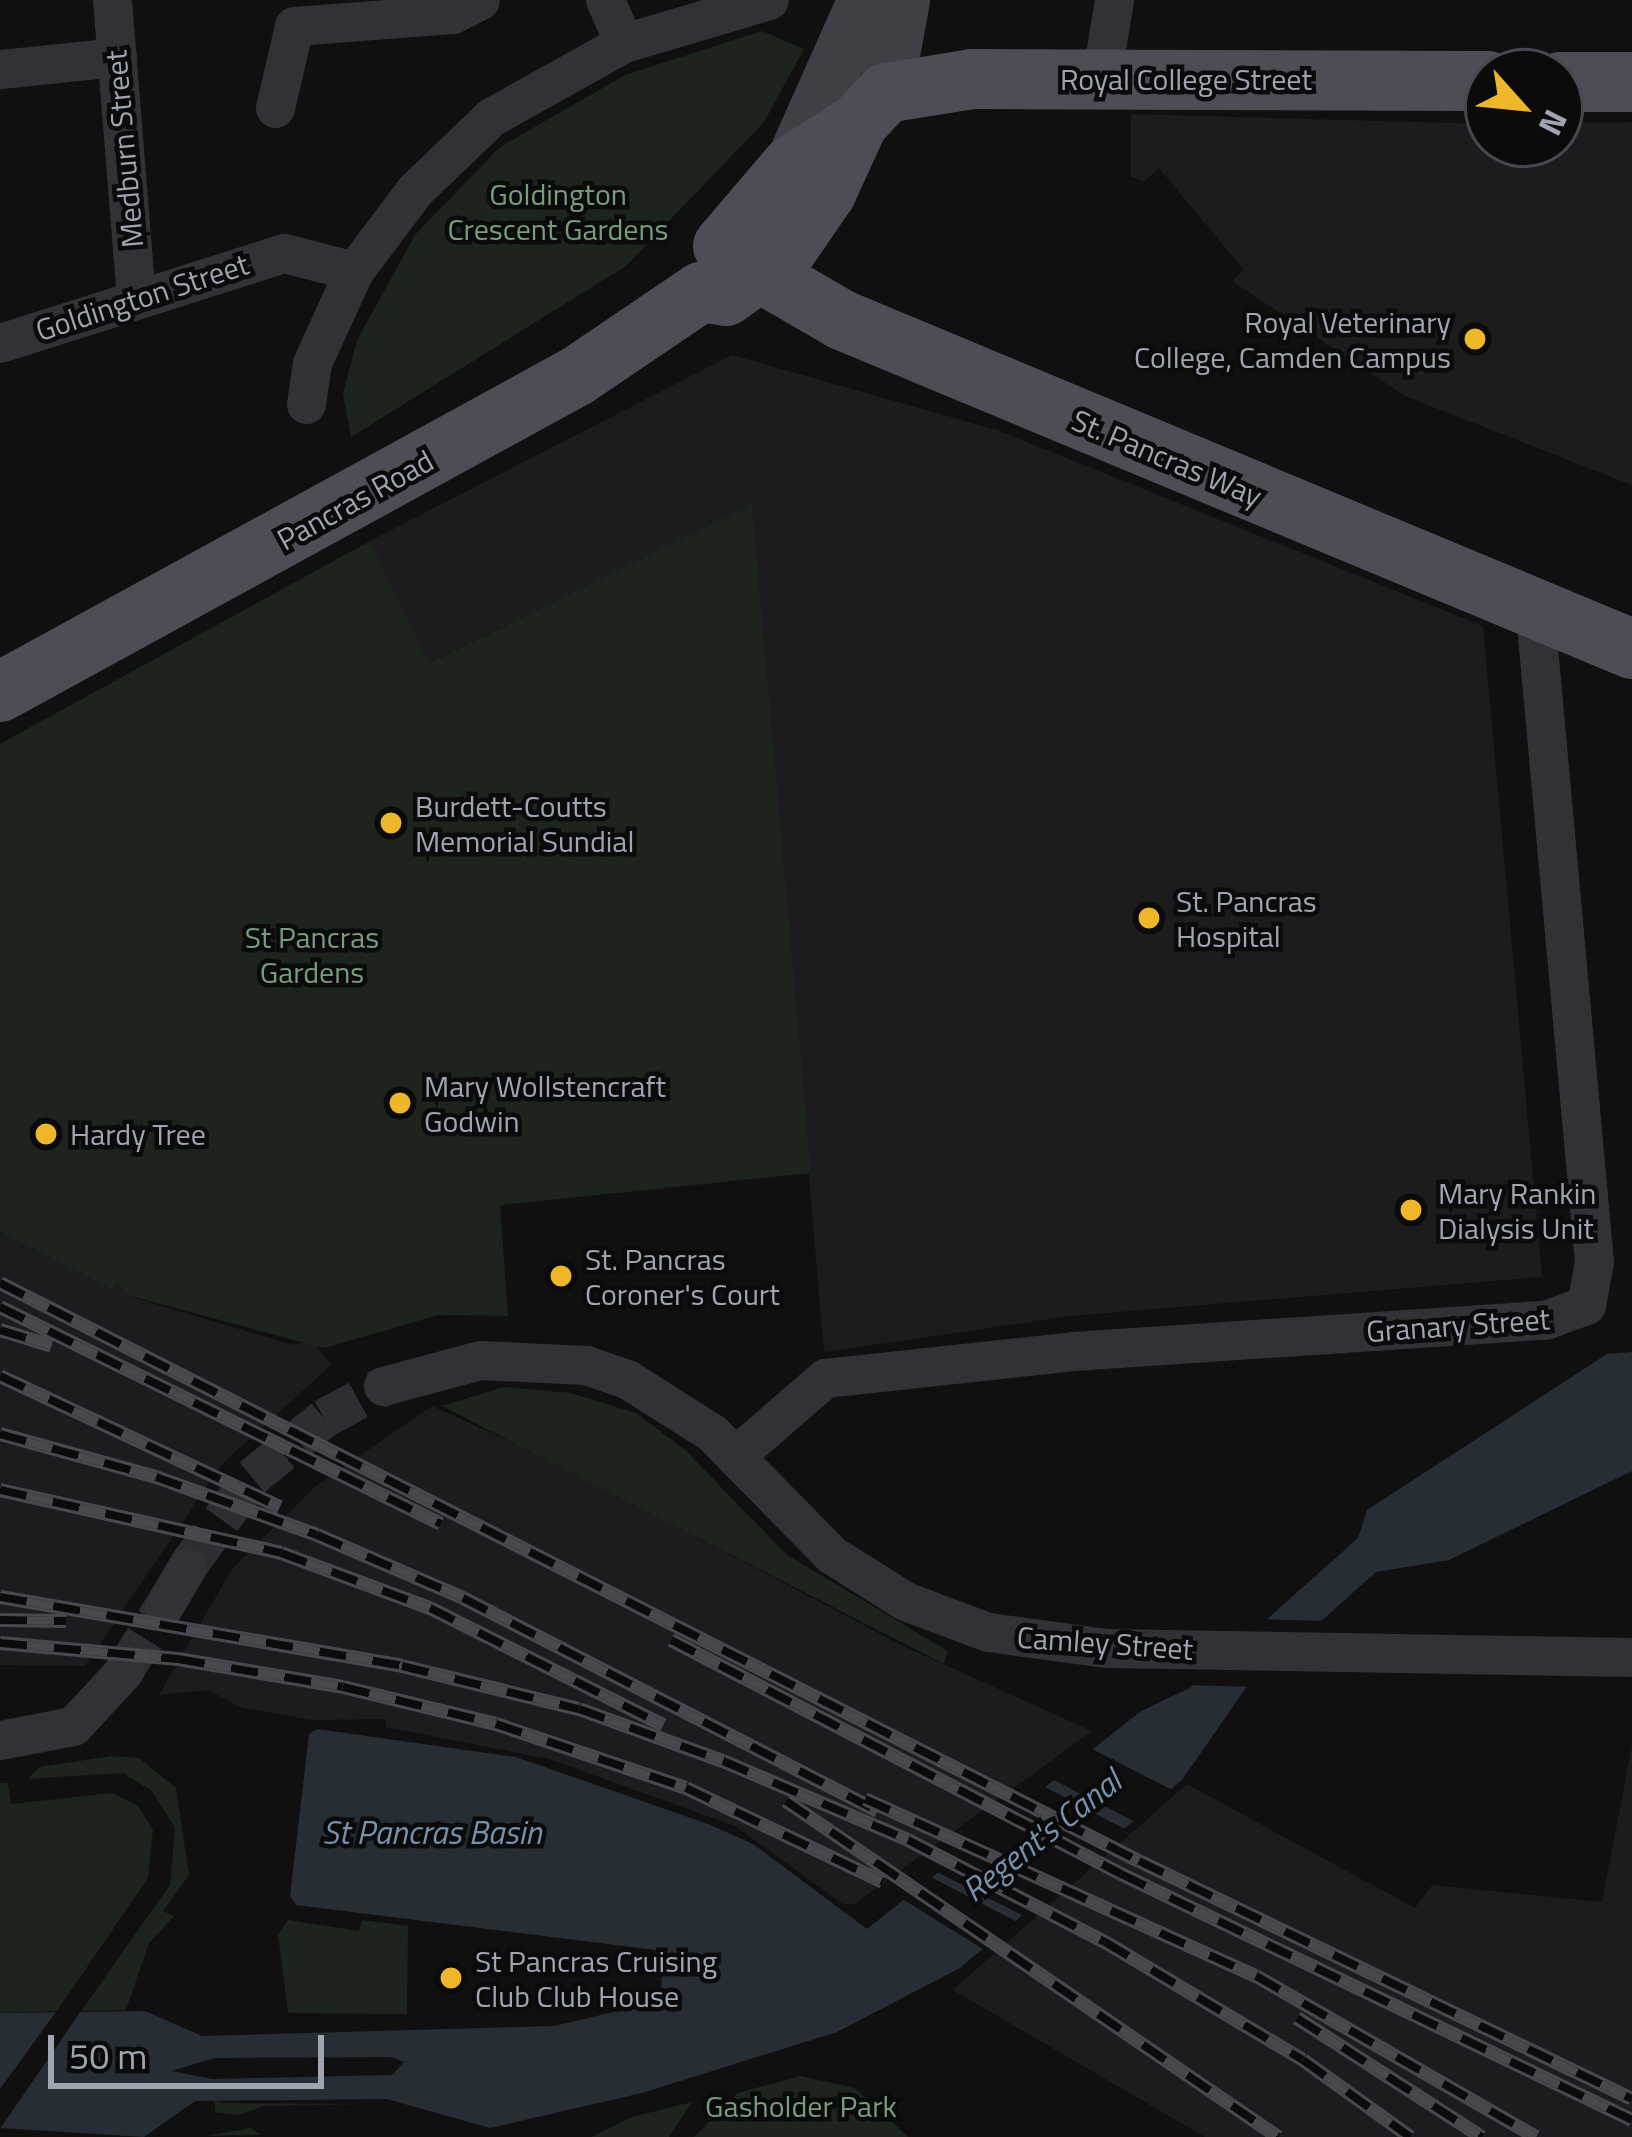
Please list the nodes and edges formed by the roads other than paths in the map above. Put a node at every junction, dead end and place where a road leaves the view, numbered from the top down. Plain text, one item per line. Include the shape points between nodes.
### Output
1 (112, 0) edge
2 (480, 0) edge
3 (605, 0) edge
4 (770, 0) edge
5 (865, 0) edge
6 (903, 0) edge
7 (1114, 0) edge
8 (623, 43) junction
9 (117, 57) junction
10 (0, 69) edge
11 (1101, 78) junction
12 (1464, 81) edge
13 (1584, 82) edge
14 (1632, 82) edge
15 (275, 108) dead end
16 (872, 108) junction
17 (791, 166) junction
18 (754, 246) junction
19 (354, 272) junction
20 (136, 298) junction
21 (0, 343) edge
22 (306, 404) dead end
23 (1534, 614) junction
24 (1632, 649) edge
25 (0, 692) edge
26 (383, 1386) tunnel mouth
27 (736, 1455) junction
28 (187, 1567) tunnel mouth
29 (164, 1606) tunnel mouth
30 (1632, 1657) edge
31 (124, 1671) tunnel mouth
32 (0, 1740) edge

1 - 9 street, Medburn Street
2 - 15 street via 453,14 294,26
3 - 8 street
4 - 8 street
5 - 17 main road
6 - 16 main road
7 - 11 street
8 - 19 street via 491,117 415,190
9 - 10 street
9 - 20 street, Medburn Street
11 - 12 main road, Royal College Street
11 - 16 main road, Royal College Street via 973,79
13 - 14 main road
16 - 17 main road
16 - 18 main road via 796,240
17 - 18 main road
18 - 23 main road, St. Pancras Way via 842,320
18 - 25 main road, Pancras Road via 700,269 701,292 578,376
19 - 20 street, Goldington Street via 284,253
19 - 22 street via 312,363
20 - 21 street, Goldington Street
23 - 24 main road, St. Pancras Way
23 - 27 street, Granary Street via 1594,1262 1586,1305 1545,1320 1073,1351 825,1378
26 - 27 street, Camley Street via 480,1360 586,1365 659,1395
27 - 30 street, Camley Street via 822,1546 905,1601 1042,1643
28 - 29 street
31 - 32 street via 81,1721

